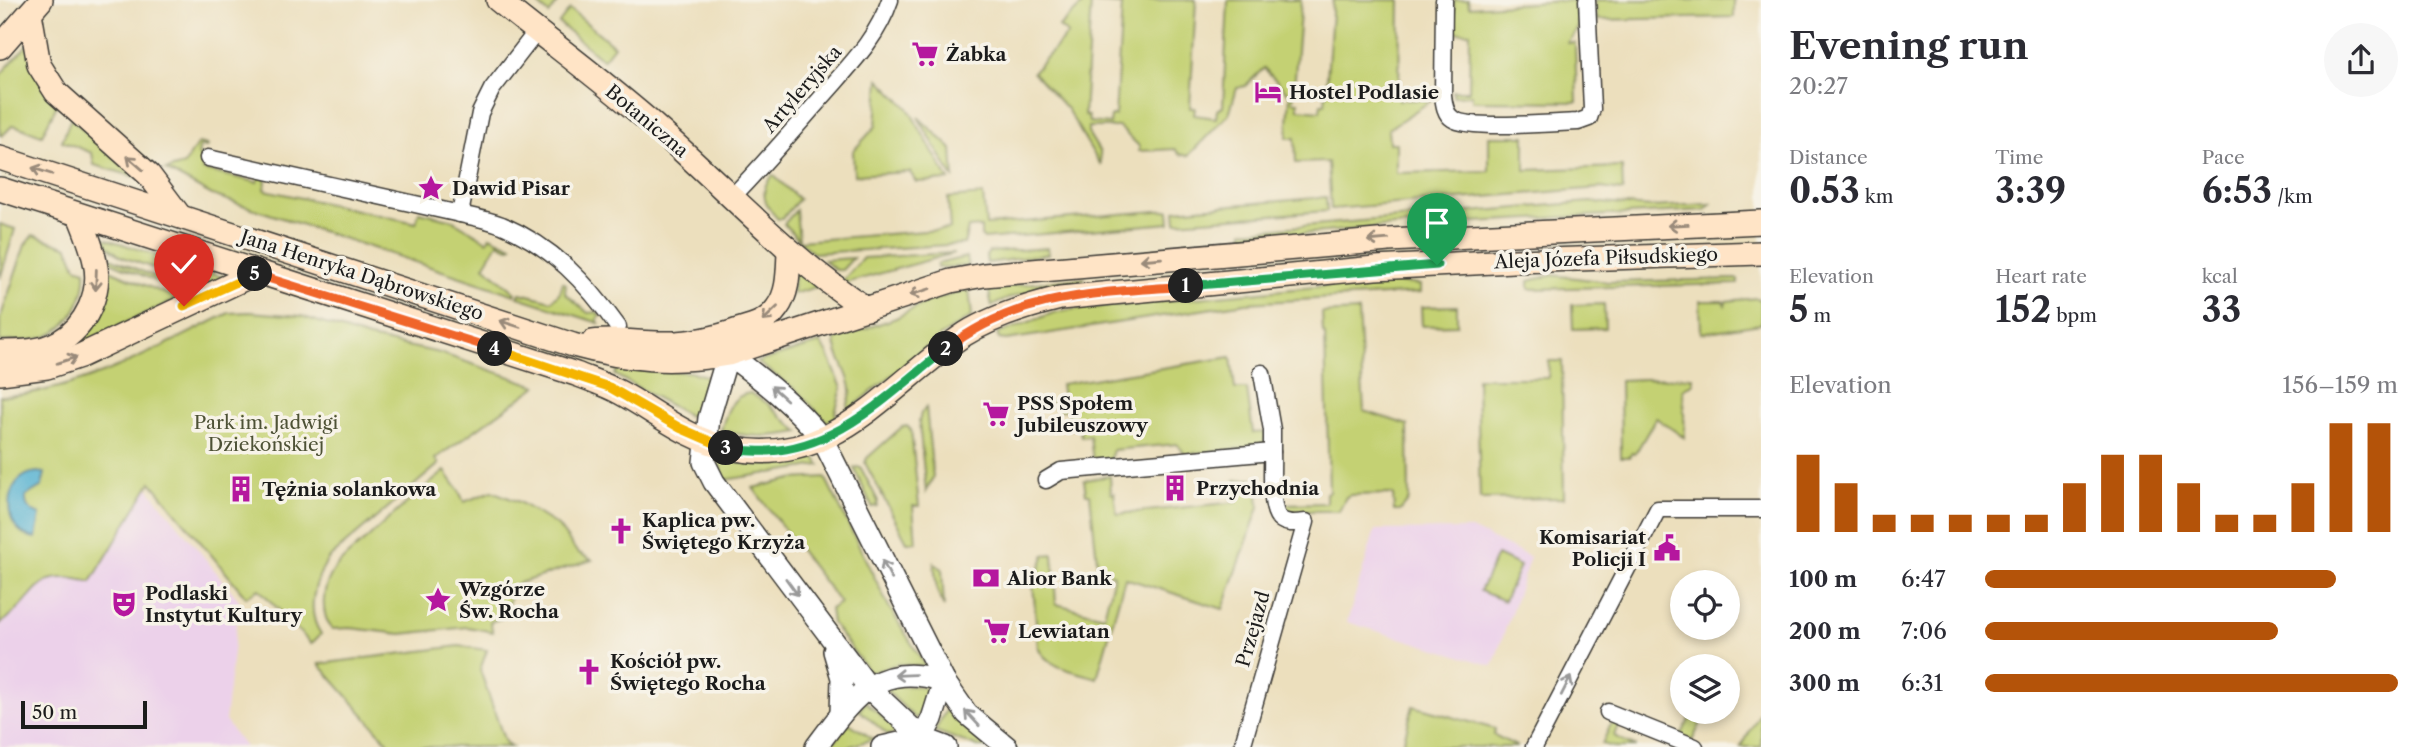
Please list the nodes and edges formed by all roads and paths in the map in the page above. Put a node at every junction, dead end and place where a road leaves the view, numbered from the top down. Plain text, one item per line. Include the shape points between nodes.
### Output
1 (498, 0) edge
2 (890, 0) edge
3 (1444, 0) edge
4 (1587, 0) edge
5 (36, 6) edge
6 (537, 31) junction
7 (0, 47) edge
8 (208, 158) dead end
9 (4, 159) edge
10 (0, 189) edge
11 (733, 196) junction
12 (73, 213) junction
13 (460, 214) junction
14 (179, 215) junction
15 (1761, 222) edge
16 (789, 252) junction
17 (1761, 253) edge
18 (256, 273) junction
19 (867, 309) junction
20 (618, 327) dead end
21 (573, 345) junction
22 (0, 352) edge
23 (728, 354) junction
24 (0, 373) edge
25 (1262, 373) dead end
26 (823, 440) junction
27 (706, 441) junction
28 (1272, 452) junction
29 (1046, 480) dead end
30 (1761, 509) edge
31 (829, 638) junction
32 (944, 681) junction
33 (869, 688) junction
34 (1608, 712) dead end
35 (841, 714) junction
36 (922, 738) junction
37 (816, 747) edge
38 (882, 747) edge
39 (946, 747) edge
40 (1007, 747) edge
41 (1242, 747) edge
42 (1534, 747) edge
43 (1695, 747) edge

1 - 6 main road, Botaniczna
2 - 11 street, Artyleryjska via 871,41
3 - 4 street via 1445,108 1462,124 1489,124 1589,118
5 - 7 main road
14 -> 5 main road via 149,176 56,92 39,65
6 - 11 main road, Botaniczna via 656,126
6 - 13 street via 492,89 480,113
8 - 13 street
14 -> 9 main road, Jana Henryka Dąbrowskiego
10 - 12 main road, Jana Henryka Dąbrowskiego
11 - 16 main road, Botaniczna
12 - 18 main road, Jana Henryka Dąbrowskiego
12 -> 22 main road via 96,263 93,303 80,324 60,342 39,350
13 - 20 street via 501,225 559,259 593,292
21 -> 14 main road, Jana Henryka Dąbrowskiego
15 -> 19 main road, Aleja Józefa Piłsudskiego via 1389,240 1033,270 951,281
16 - 19 main road, Botaniczna
16 -> 21 main road via 787,288 778,308 765,321 689,342 608,340
17 - 26 main road, Aleja Józefa Piłsudskiego via 1375,268 1060,298 1009,313 965,334 850,425
24 -> 18 main road via 47,367 80,356
18 - 27 main road, Jana Henryka Dąbrowskiego via 576,374 623,394
19 - 23 main road, Aleja Józefa Piłsudskiego
21 - 23 main road, Jana Henryka Dąbrowskiego via 631,359
26 -> 23 street via 803,415
23 - 27 street
25 - 28 street
26 - 27 main road, Aleja Józefa Piłsudskiego via 758,453
32 -> 26 street
27 -> 31 street via 704,462 714,482
28 - 29 street via 1061,471
28 - 41 street, Przejazd via 1273,508 1288,523 1306,522
42 -> 30 street via 1658,509
31 - 33 street
31 - 35 street via 842,678
32 -> 33 street via 902,674
32 - 36 street
40 -> 32 street via 967,714
33 - 35 street
33 - 36 street
34 - 43 street
35 - 37 street
36 - 38 street
36 - 39 street

